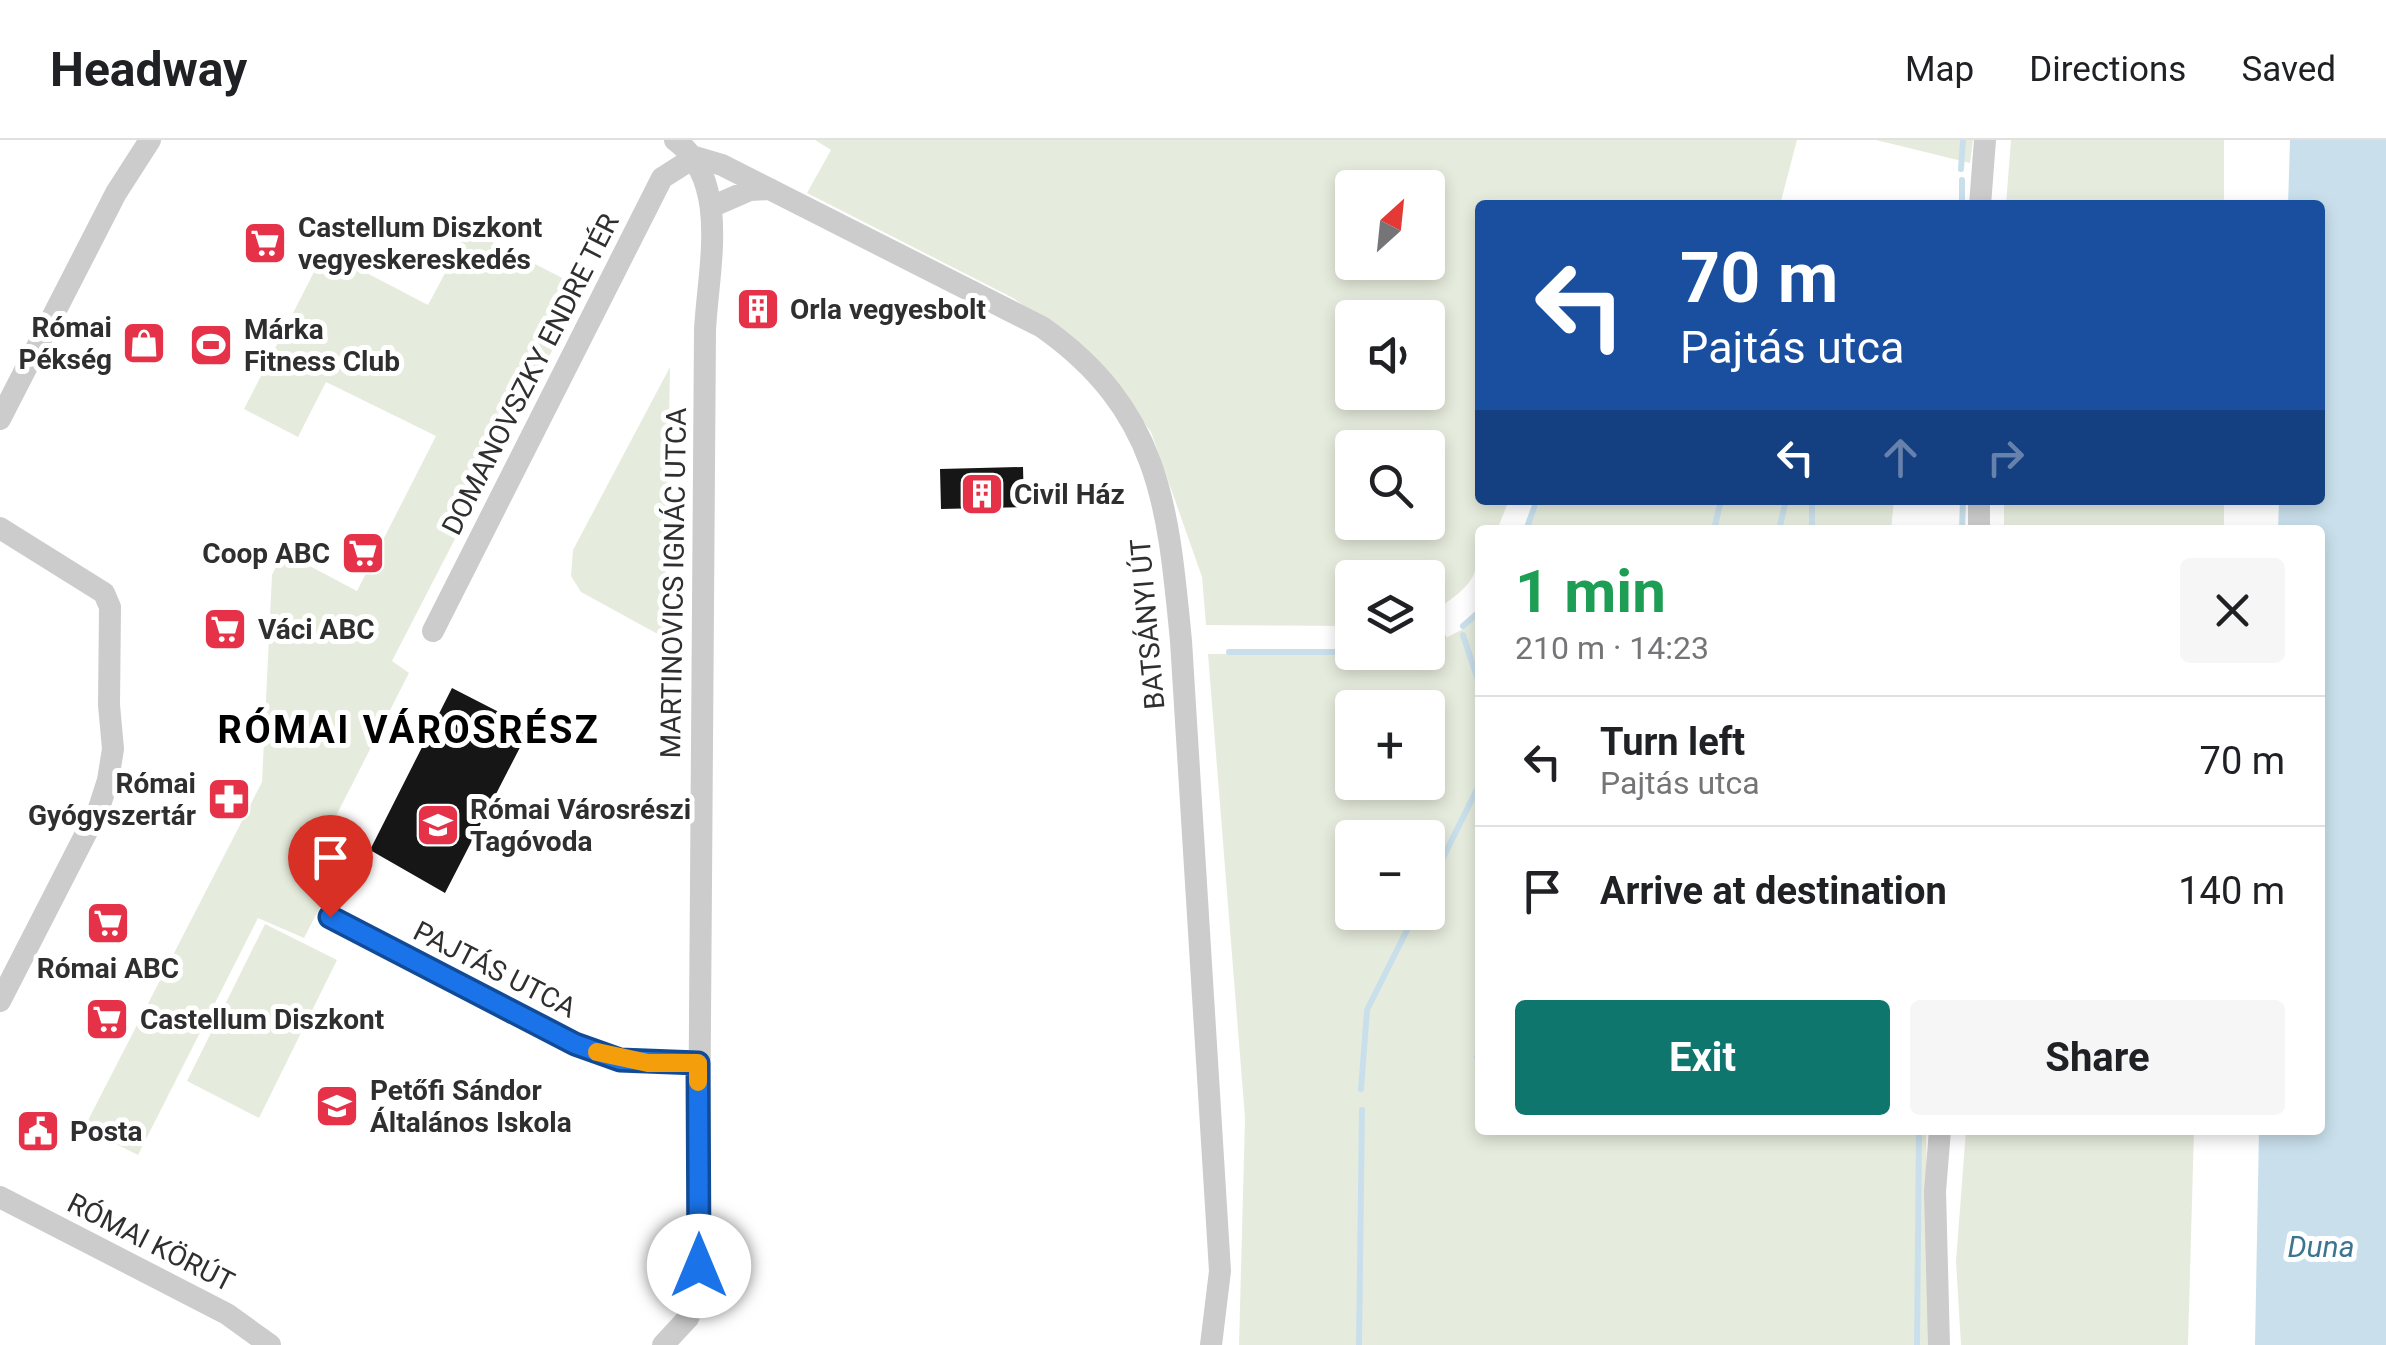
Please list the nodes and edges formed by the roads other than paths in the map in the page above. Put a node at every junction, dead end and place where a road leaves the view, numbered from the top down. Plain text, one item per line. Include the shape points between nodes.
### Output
1 (150, 140) edge
2 (675, 140) edge
3 (1985, 140) edge
4 (697, 148) edge
5 (770, 189) junction
6 (1980, 200) edge
7 (711, 207) junction
8 (0, 420) edge
9 (0, 528) edge
10 (433, 631) dead end
11 (330, 917) dead end
12 (0, 1001) edge
13 (698, 1063) junction
14 (1940, 1135) edge
15 (0, 1198) edge
16 (270, 1345) edge
17 (663, 1345) edge
18 (1210, 1345) edge
19 (1939, 1345) edge

1 - 8 street
2 - 4 street
3 - 6 street
4 - 5 street, BATSÁNYI ÚT
4 - 7 street, MARTINOVICS IGNÁC UTCA
4 - 10 street, DOMANOVSZKY ENDRE TÉR via 662,178
5 - 7 street
5 - 18 street, BATSÁNYI ÚT via 992,300 1080,354 1118,397 1150,460 1171,536 1181,641 1220,1272
7 - 13 street, MARTINOVICS IGNÁC UTCA
9 - 12 street via 104,593 110,607 113,748 99,808
11 - 13 street, PAJTÁS UTCA via 575,1044 620,1060
13 - 17 street, MARTINOVICS IGNÁC UTCA via 698,1295
14 - 19 street
15 - 16 street, RÓMAI KÖRÚT via 228,1314

